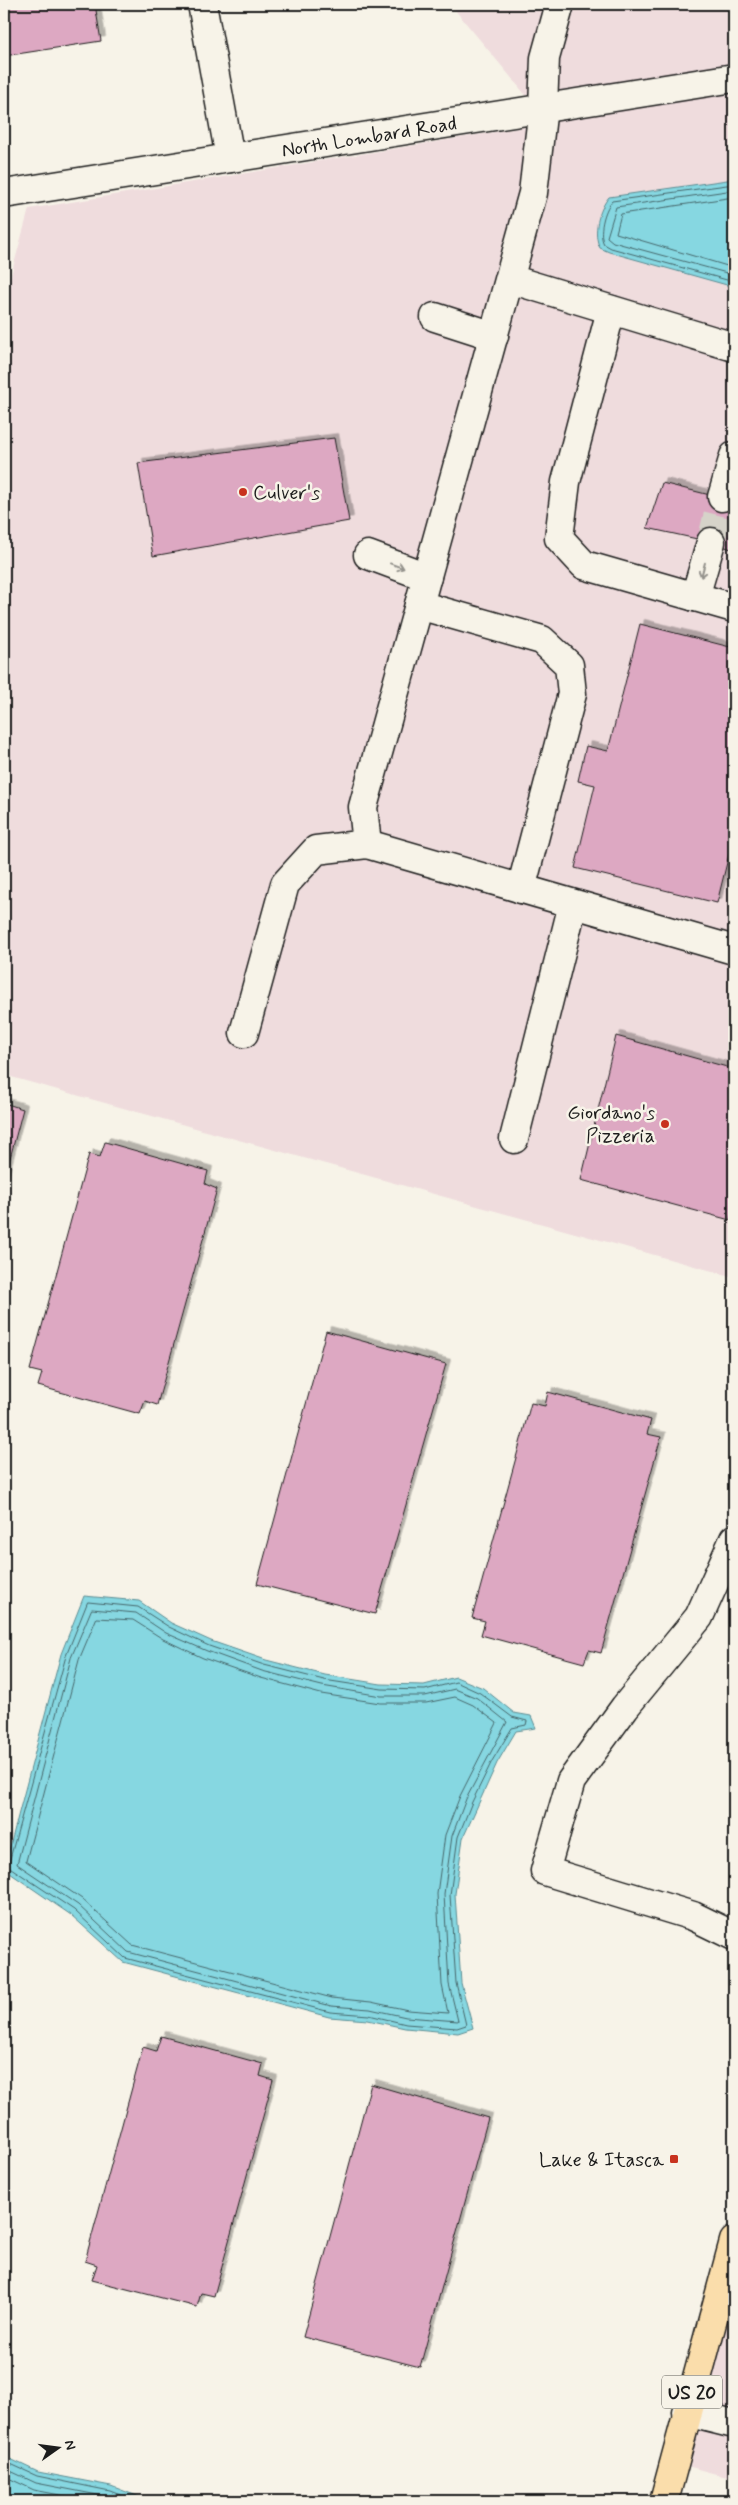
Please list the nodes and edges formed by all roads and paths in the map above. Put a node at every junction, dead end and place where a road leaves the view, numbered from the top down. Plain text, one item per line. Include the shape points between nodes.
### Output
1 (202, 4) edge
2 (560, 4) edge
3 (734, 78) edge
4 (543, 107) junction
5 (230, 158) junction
6 (4, 194) edge
7 (510, 279) junction
8 (611, 310) junction
9 (435, 317) dead end
10 (494, 336) junction
11 (734, 347) edge
12 (734, 456) edge
13 (722, 497) tunnel mouth
14 (711, 542) tunnel mouth
15 (368, 555) dead end
16 (427, 577) junction
17 (696, 597) junction
18 (419, 605) junction
19 (734, 608) edge
20 (366, 844) junction
21 (521, 888) junction
22 (573, 904) junction
23 (734, 950) edge
24 (244, 1032) dead end
25 (514, 1139) dead end
26 (734, 1539) edge
27 (734, 1936) edge
28 (733, 2251) edge
29 (686, 2412) junction
30 (734, 2424) edge
31 (664, 2501) edge

1 - 5 street
2 - 4 street via 545,58
3 - 4 street, North Lombard Road
4 - 5 street, North Lombard Road
4 - 7 street via 534,193
5 - 6 street, North Lombard Road
7 - 8 street
7 - 10 street
8 - 11 street
8 - 17 street via 566,482 559,538 584,565
9 - 10 street
10 - 16 street
12 - 13 street
14 -> 17 street
15 -> 16 street
16 - 18 street
17 - 19 street
18 - 20 street via 363,807
18 - 21 street via 542,640 569,665 572,694
20 - 21 street
20 - 24 street via 316,850 285,884
21 - 22 street
22 - 23 street
22 - 25 street
26 - 27 street via 699,1617 625,1706 571,1781 544,1871 693,1916
28 - 29 main road, US 20
29 - 30 street
29 - 31 main road, US 20

